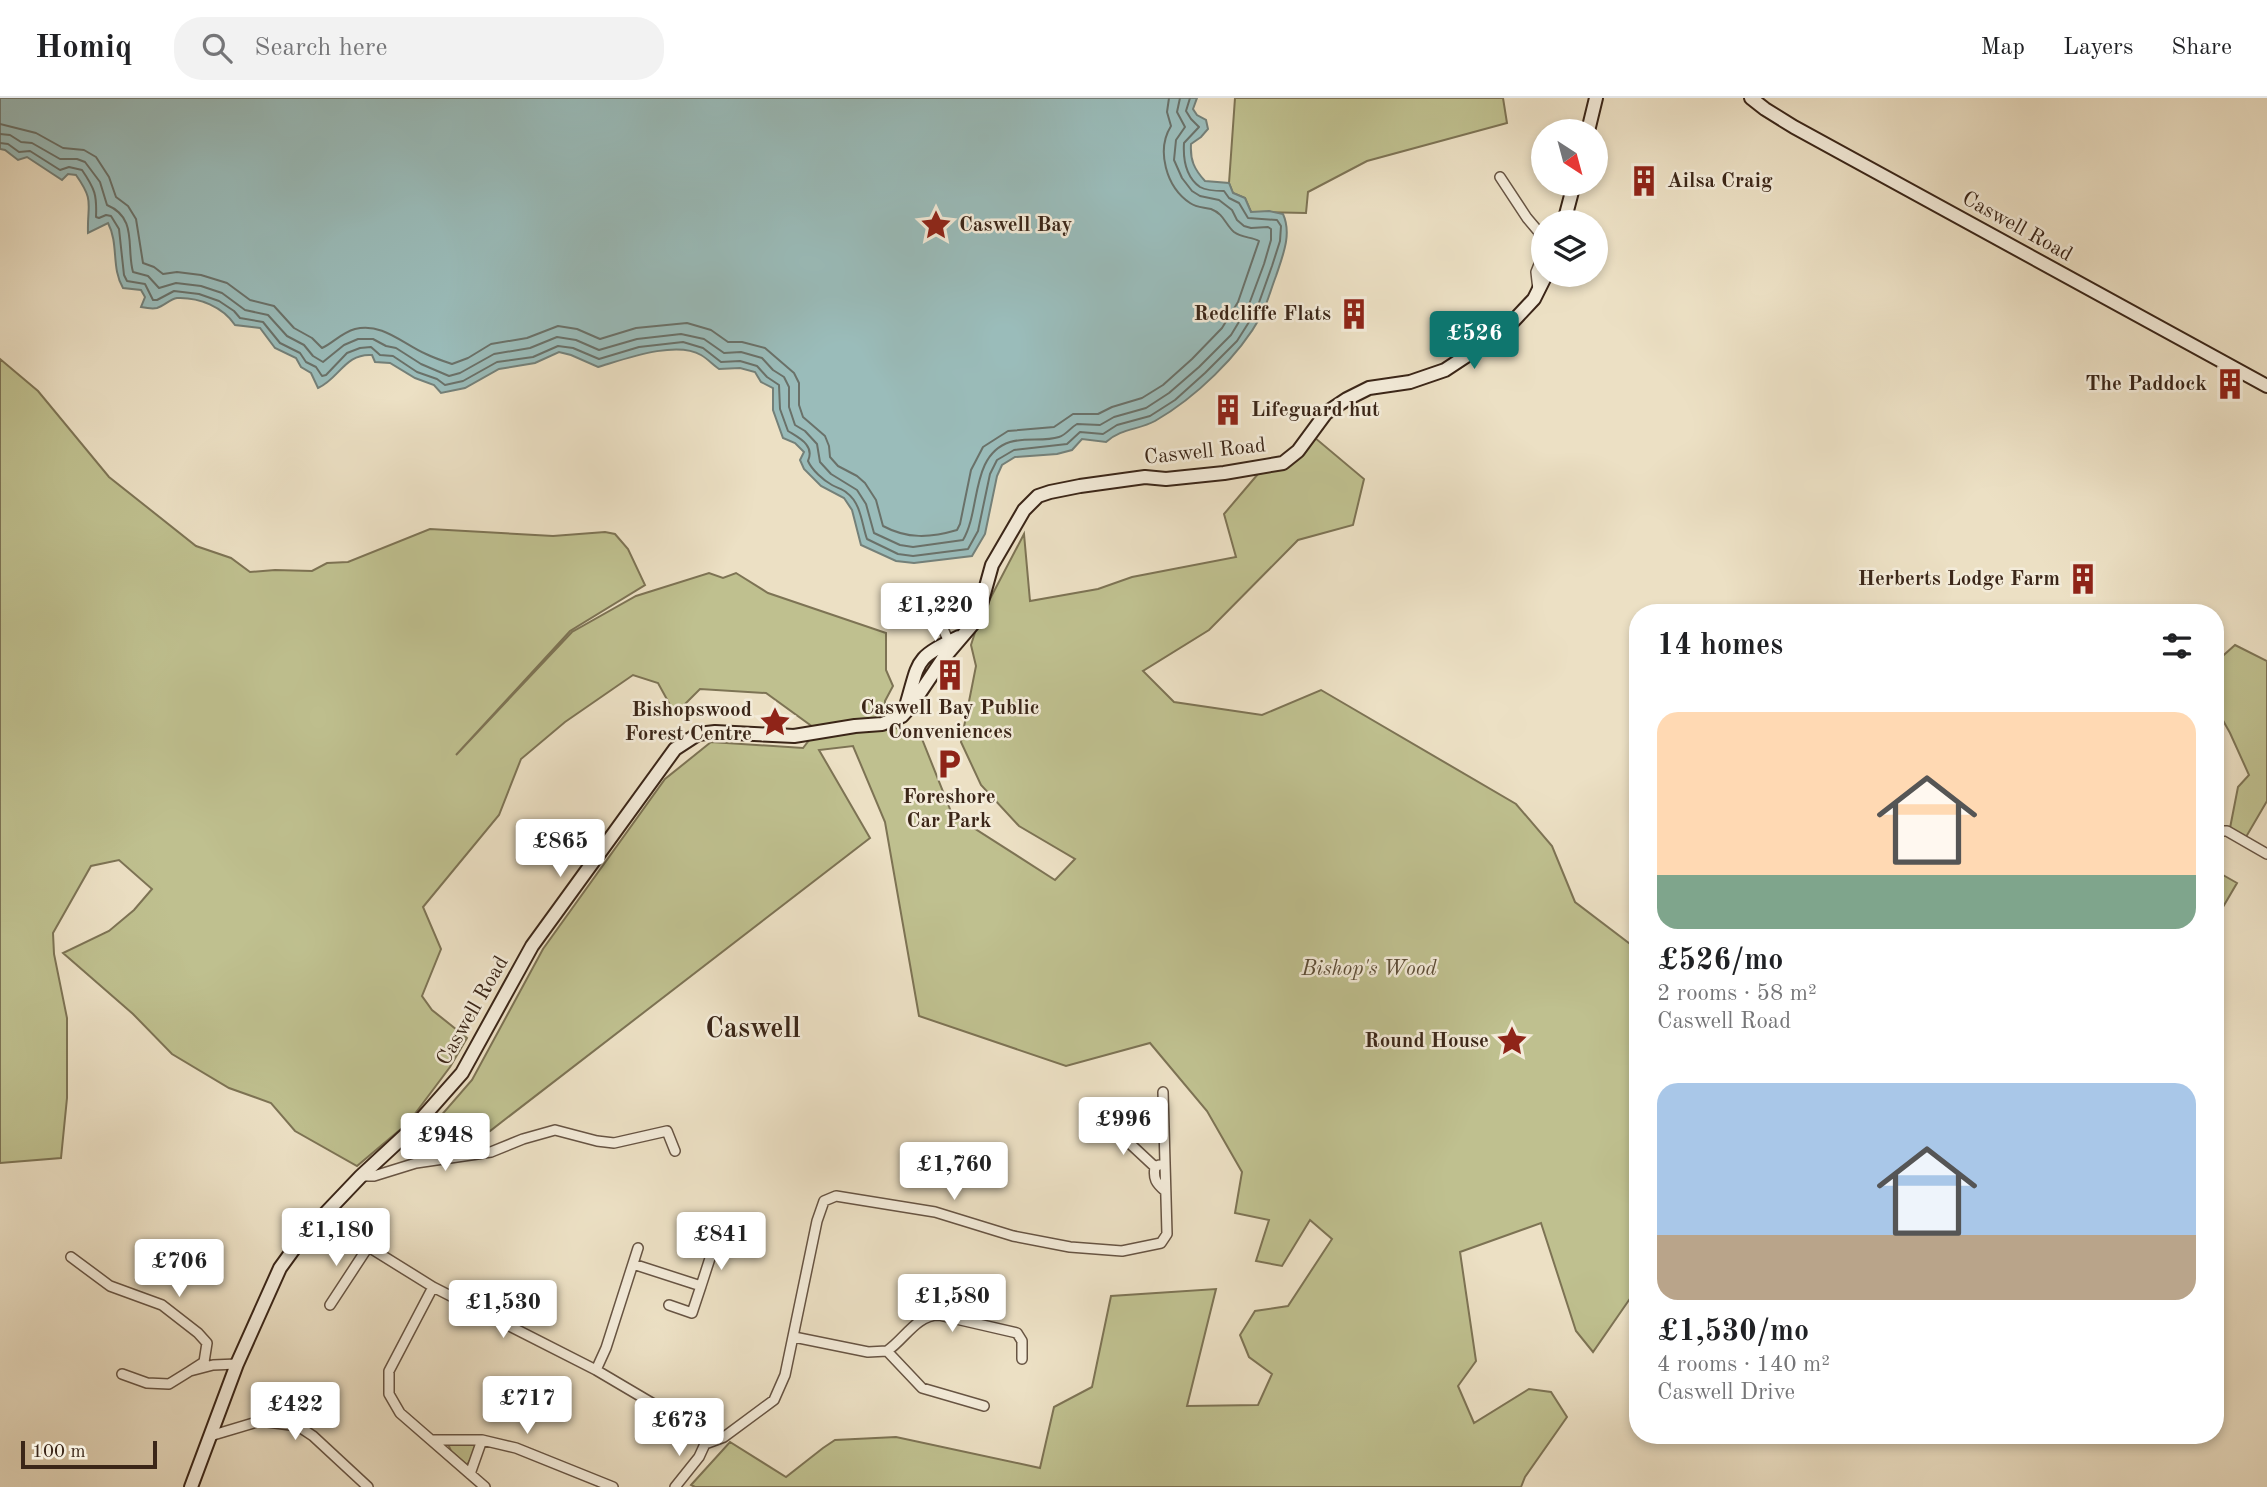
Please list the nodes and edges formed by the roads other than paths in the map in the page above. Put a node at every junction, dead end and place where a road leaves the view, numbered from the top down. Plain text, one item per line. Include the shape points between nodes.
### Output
1 (1596, 98) edge
2 (1751, 98) edge
3 (1591, 119) edge
4 (1500, 177) dead end
5 (1531, 223) edge
6 (1538, 287) edge
7 (1540, 287) edge
8 (1538, 291) junction
9 (2267, 386) edge
10 (934, 596) dead end
11 (966, 634) junction
12 (949, 642) junction
13 (902, 716) junction
14 (2224, 831) edge
15 (2267, 854) edge
16 (1163, 1092) dead end
17 (1111, 1126) dead end
18 (675, 1152) dead end
19 (1166, 1160) junction
20 (1155, 1167) junction
21 (361, 1176) junction
22 (1165, 1191) junction
23 (322, 1218) junction
24 (368, 1247) junction
25 (638, 1248) dead end
26 (713, 1249) dead end
27 (71, 1257) dead end
28 (633, 1264) junction
29 (701, 1286) junction
30 (433, 1287) junction
31 (668, 1305) dead end
32 (330, 1306) dead end
33 (794, 1337) junction
34 (887, 1351) junction
35 (1022, 1359) dead end
36 (237, 1364) junction
37 (596, 1370) junction
38 (190, 1371) junction
39 (122, 1374) dead end
40 (984, 1406) dead end
41 (210, 1436) junction
42 (430, 1440) junction
43 (482, 1440) junction
44 (705, 1444) junction
45 (470, 1474) junction
46 (191, 1487) edge
47 (368, 1487) edge
48 (485, 1487) edge
49 (613, 1487) edge
50 (675, 1487) edge

1 - 3 street
2 - 9 street, Caswell Road via 1794,127
4 - 5 street
6 - 8 street
7 - 8 street, Caswell Road
8 - 11 street, Caswell Road via 1504,331 1445,370 1369,388 1336,406 1283,463 1166,479 1145,477 1038,496 1024,510 992,565 979,614
10 - 12 street
11 - 12 street
11 - 13 street, Caswell Road
12 - 13 street via 919,662
13 - 21 street, Caswell Road via 882,724 794,736 698,734 675,749 532,946 462,1073 416,1125
14 - 15 street
16 - 19 street
17 - 20 street
18 - 21 street via 667,1131 614,1143 555,1130 491,1152
19 - 20 street
19 - 22 street
20 - 22 street via 1156,1184
21 - 23 street, Caswell Road
22 - 33 street via 1167,1234 1161,1243 1122,1251 1070,1247 935,1212 836,1196 824,1201 821,1208
23 - 24 street
23 - 36 street, Caswell Road via 280,1268
24 - 30 street
24 - 32 street
25 - 28 street
26 - 29 street
27 - 38 street via 110,1286 162,1305 198,1333 207,1343 204,1362
28 - 29 street
28 - 37 street
29 - 31 street via 697,1314
30 - 37 street
30 - 42 street via 387,1383 400,1413
33 - 34 street via 868,1352
33 - 44 street via 774,1400 724,1437
34 - 35 street via 920,1321 939,1315 1017,1333
34 - 40 street via 922,1388
36 - 38 street
36 - 41 street, Caswell Road
37 - 44 street via 701,1432
38 - 39 street via 169,1384 147,1383
41 - 46 street, Caswell Road
41 - 47 street via 260,1421 298,1426
42 - 43 street
42 - 45 street
43 - 45 street
43 - 49 street via 516,1448
44 - 50 street
45 - 48 street

